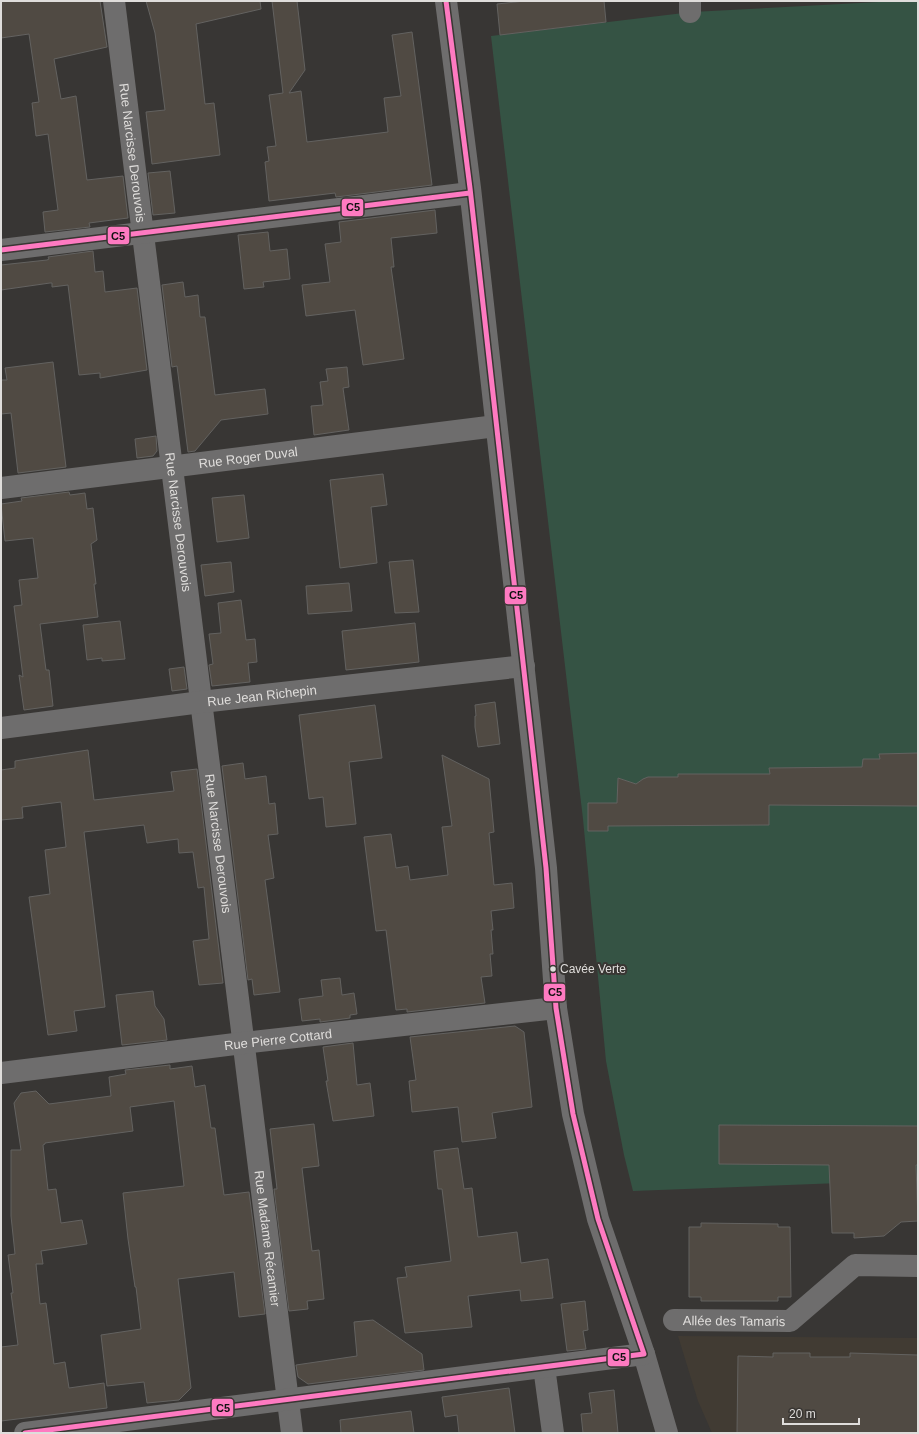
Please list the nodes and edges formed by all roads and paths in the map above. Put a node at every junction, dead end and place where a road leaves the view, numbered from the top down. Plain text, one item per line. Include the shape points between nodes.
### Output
1 (114, 1) edge
2 (446, 1) edge
3 (470, 193) junction
4 (143, 232) junction
5 (1, 250) edge
6 (496, 426) junction
7 (172, 467) junction
8 (1, 488) edge
9 (524, 666) junction
10 (201, 702) junction
11 (1, 728) edge
12 (556, 1008) junction
13 (243, 1043) junction
14 (1, 1072) edge
15 (918, 1266) edge
16 (674, 1320) dead end
17 (644, 1354) junction
18 (544, 1367) junction
19 (288, 1400) junction
20 (25, 1433) edge
21 (292, 1433) edge
22 (553, 1433) edge
23 (668, 1433) edge

1 - 4 street, Rue Narcisse Derouvois
2 - 3 street
3 - 4 street
3 - 6 street
4 - 5 street
4 - 7 street, Rue Narcisse Derouvois
6 - 7 street, Rue Roger Duval
6 - 9 street
7 - 8 street, Rue Roger Duval
7 - 10 street, Rue Narcisse Derouvois
9 - 10 street, Rue Jean Richepin
9 - 12 street via 546,868
10 - 11 street, Rue Jean Richepin
10 - 13 street, Rue Narcisse Derouvois
12 - 13 street, Rue Pierre Cottard
12 - 17 street via 573,1114 598,1218
13 - 14 street, Rue Pierre Cottard
13 - 19 street, Rue Madame Récamier
15 - 16 street, Allée des Tamaris via 856,1265 790,1321
17 - 18 street
17 - 23 street
18 - 19 street
18 - 22 street
19 - 20 street
19 - 21 street, Rue Madame Récamier

